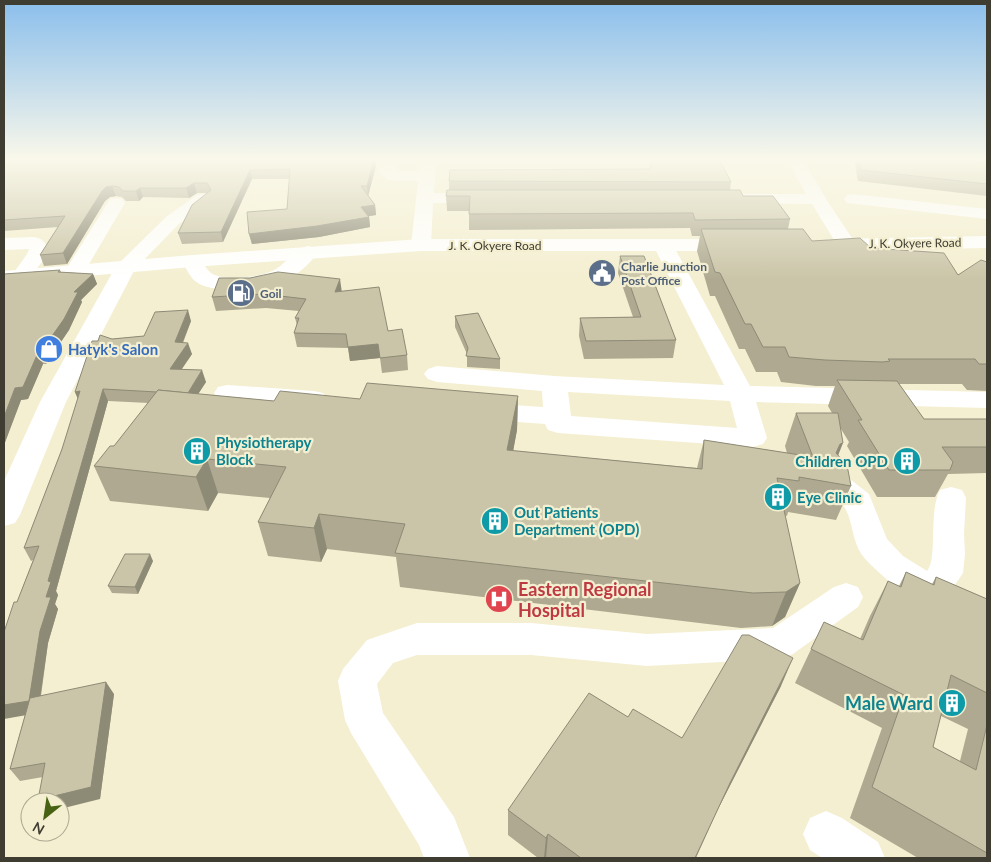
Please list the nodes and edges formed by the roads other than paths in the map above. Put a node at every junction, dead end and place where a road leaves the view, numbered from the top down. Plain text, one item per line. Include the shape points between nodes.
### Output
1 (202, 199) edge
2 (426, 199) edge
3 (817, 199) edge
4 (862, 199) edge
5 (116, 203) dead end
6 (987, 214) edge
7 (987, 242) edge
8 (4, 244) edge
9 (757, 244) edge
10 (806, 244) edge
11 (846, 244) junction
12 (421, 245) junction
13 (663, 245) junction
14 (126, 266) junction
15 (75, 271) junction
16 (13, 276) edge
17 (437, 374) dead end
18 (554, 384) junction
19 (227, 393) dead end
20 (741, 394) junction
21 (975, 400) edge
22 (334, 401) edge
23 (451, 409) edge
24 (558, 416) junction
25 (982, 428) edge
26 (839, 486) edge
27 (951, 498) dead end
28 (4, 515) edge
29 (931, 591) junction
30 (846, 597) dead end
31 (987, 626) edge
32 (826, 834) dead end
33 (447, 858) edge
34 (862, 858) edge

1 - 14 street via 173,220
2 - 12 street
3 - 11 street
4 - 6 street
5 - 15 street
7 - 11 street, J. K. Okyere Road
8 - 16 street via 34,243 39,247 37,254
9 - 13 street, J. K. Okyere Road
10 - 11 street, J. K. Okyere Road
12 - 13 street, J. K. Okyere Road
12 - 14 street, J. K. Okyere Road via 308,252 273,279 250,282 220,282 202,277 192,260
13 - 20 street
14 - 15 street
14 - 28 street via 53,402
15 - 16 street
17 - 18 street
18 - 20 street
18 - 24 street
19 - 22 street
20 - 21 street
20 - 24 street via 753,438 558,424
21 - 25 street
23 - 24 street
26 - 29 street via 858,502 873,545 879,552 891,565
27 - 29 street via 946,573
29 - 31 street
30 - 33 street via 780,643 647,650 531,639 417,639 380,651 356,681 365,720 438,833
32 - 34 street

